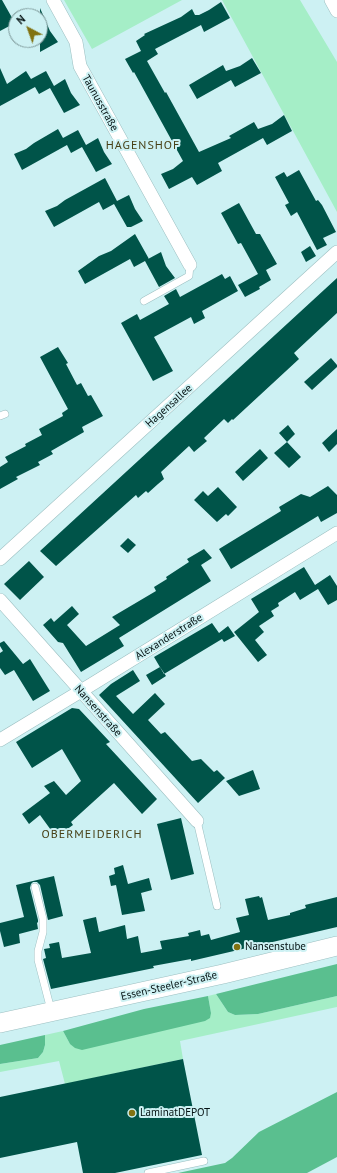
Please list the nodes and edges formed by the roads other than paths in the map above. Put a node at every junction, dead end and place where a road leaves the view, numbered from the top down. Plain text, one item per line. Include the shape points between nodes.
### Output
1 (53, 0) edge
2 (331, 0) edge
3 (337, 11) edge
4 (337, 252) edge
5 (190, 265) joint
6 (144, 301) dead end
7 (337, 533) edge
8 (0, 559) edge
9 (0, 600) edge
10 (81, 691) junction
11 (0, 740) edge
12 (197, 821) joint
13 (36, 887) dead end
14 (217, 906) dead end
15 (337, 946) edge
16 (52, 1012) junction
17 (0, 1023) edge
18 (204, 1161) dead end
19 (148, 1173) edge

1 - 5 street, Taunusstraße via 76,42 80,66
2 - 3 street
4 - 8 street, Hagensallee
5 - 6 lane via 189,276
7 - 10 street, Alexanderstraße
9 - 10 street, Nansenstraße
10 - 11 street, Alexanderstraße
10 - 12 street, Nansenstraße
12 - 14 lane
13 - 16 lane via 43,920 38,960
15 - 16 main road, Essen-Steeler-Straße
16 - 17 main road, Essen-Steeler-Straße
18 - 19 lane

